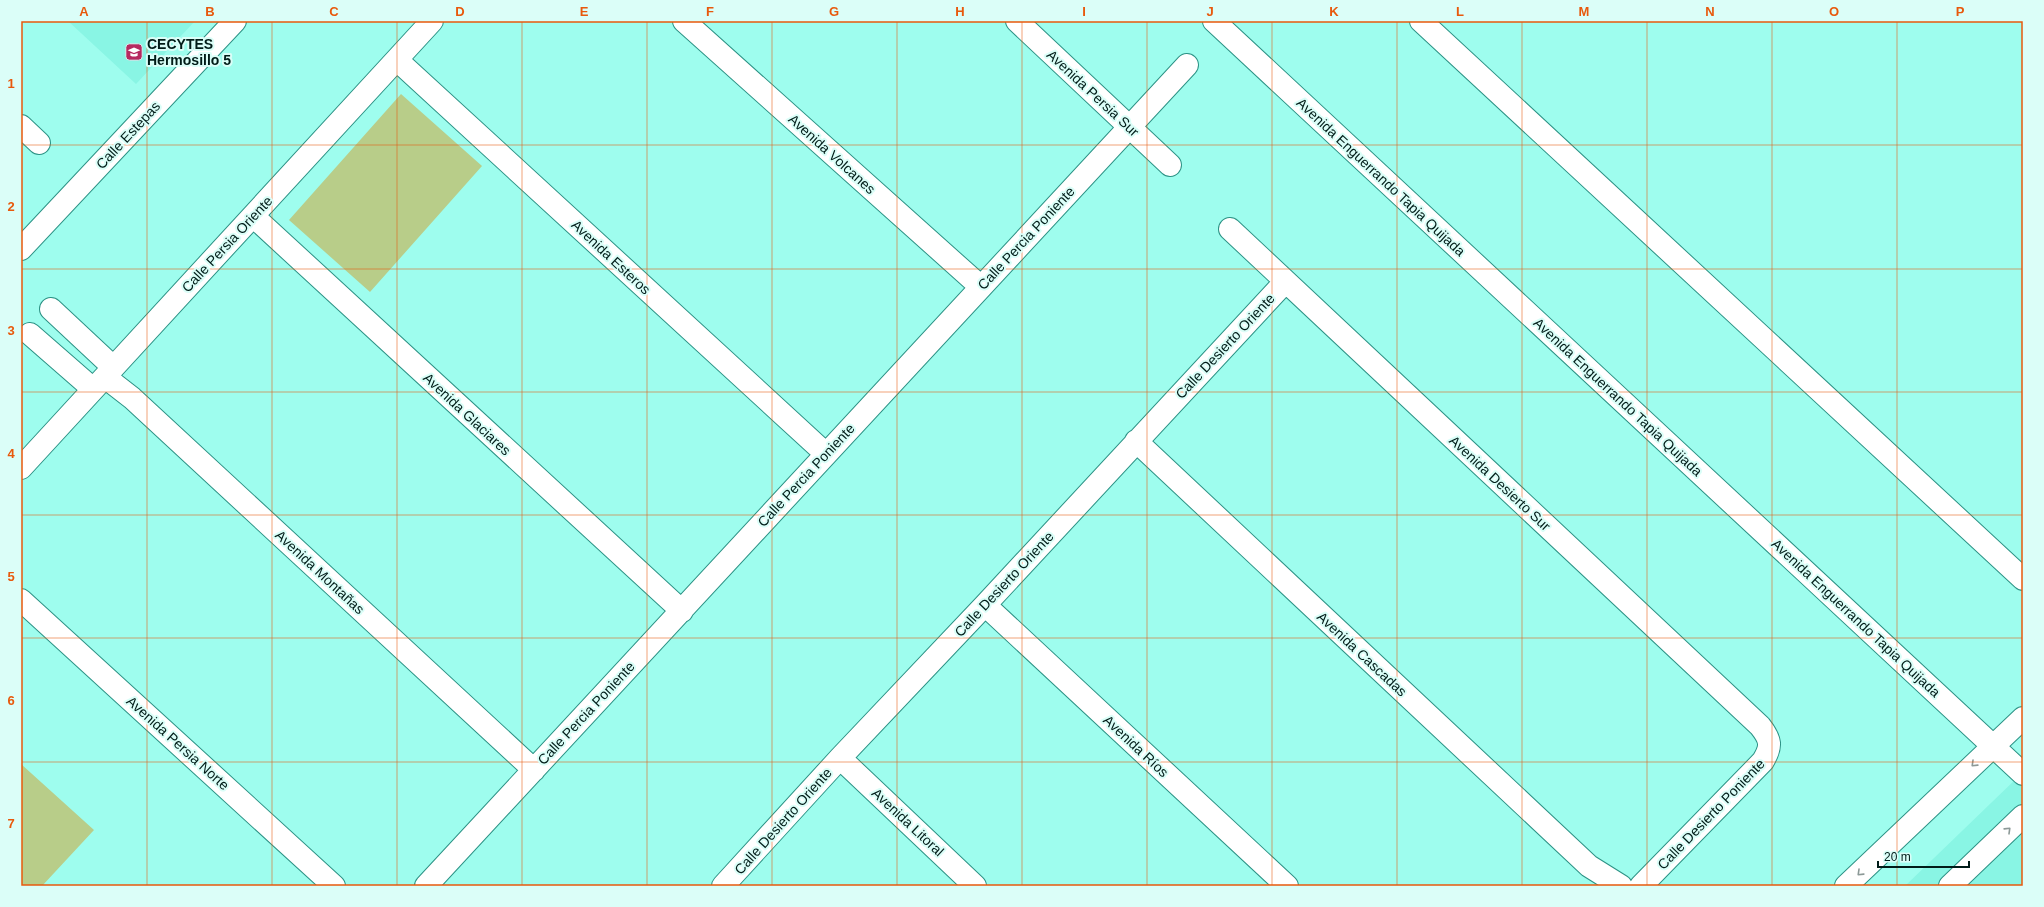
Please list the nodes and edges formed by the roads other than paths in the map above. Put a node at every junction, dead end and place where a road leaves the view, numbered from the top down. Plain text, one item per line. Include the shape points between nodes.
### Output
1 (235, 21) edge
2 (432, 21) edge
3 (684, 21) edge
4 (1017, 21) edge
5 (1214, 21) edge
6 (1421, 21) edge
7 (397, 60) junction
8 (1187, 64) dead end
9 (21, 126) edge
10 (1129, 127) junction
11 (39, 143) dead end
12 (1170, 165) dead end
13 (253, 216) junction
14 (1230, 229) dead end
15 (21, 249) edge
16 (1285, 282) junction
17 (981, 287) junction
18 (51, 309) dead end
19 (30, 334) dead end
20 (104, 378) junction
21 (1136, 441) junction
22 (826, 454) junction
23 (21, 468) edge
24 (2023, 579) edge
25 (21, 600) edge
26 (985, 605) junction
27 (682, 611) junction
28 (2023, 718) edge
29 (1768, 737) joint
30 (1993, 746) junction
31 (840, 758) junction
32 (534, 770) junction
33 (2023, 774) edge
34 (2023, 816) edge
35 (1589, 866) junction
36 (334, 886) edge
37 (426, 886) edge
38 (723, 886) edge
39 (975, 886) edge
40 (1287, 886) edge
41 (1602, 886) edge
42 (1621, 886) edge
43 (1642, 886) edge
44 (1846, 886) edge
45 (1950, 886) edge

1 - 15 street, Calle Estepas
2 - 7 street, Calle Persia Oriente
3 - 17 street, Avenida Volcanes
4 - 10 street, Avenida Persia Sur
5 - 30 street, Avenida Enguerrando Tapia Quijada
6 - 24 street
7 - 13 street, Calle Persia Oriente
7 - 22 street, Avenida Esteros
8 - 10 street, Calle Percia Poniente
9 - 11 street
10 - 12 street, Avenida Persia Sur
10 - 17 street, Calle Percia Poniente
13 - 20 street, Calle Persia Oriente
13 - 27 street, Avenida Glaciares
14 - 16 street, Avenida Desierto Sur
16 - 21 street, Calle Desierto Oriente
16 - 29 street, Avenida Desierto Sur via 1760,726
17 - 22 street, Calle Percia Poniente
18 - 20 street, Avenida Montañas
19 - 20 street, Avenida Montañas
20 - 23 street, Calle Persia Oriente
20 - 32 street, Avenida Montañas via 137,404
21 - 26 street, Calle Desierto Oriente
21 - 35 street, Avenida Cascadas
22 - 27 street, Calle Percia Poniente
25 - 36 street, Avenida Persia Norte
26 - 31 street, Calle Desierto Oriente
26 - 40 street, Avenida Ríos
27 - 32 street, Calle Percia Poniente
28 - 30 street
29 - 43 street, Calle Desierto Poniente via 1769,751 1762,761
30 - 33 street, Avenida Enguerrando Tapia Quijada
30 -> 44 street
31 - 38 street, Calle Desierto Oriente
31 - 39 street, Avenida Litoral
32 - 37 street, Calle Percia Poniente
45 -> 34 street
35 - 41 street, Avenida Cascadas
35 - 42 street, Avenida Cascadas

